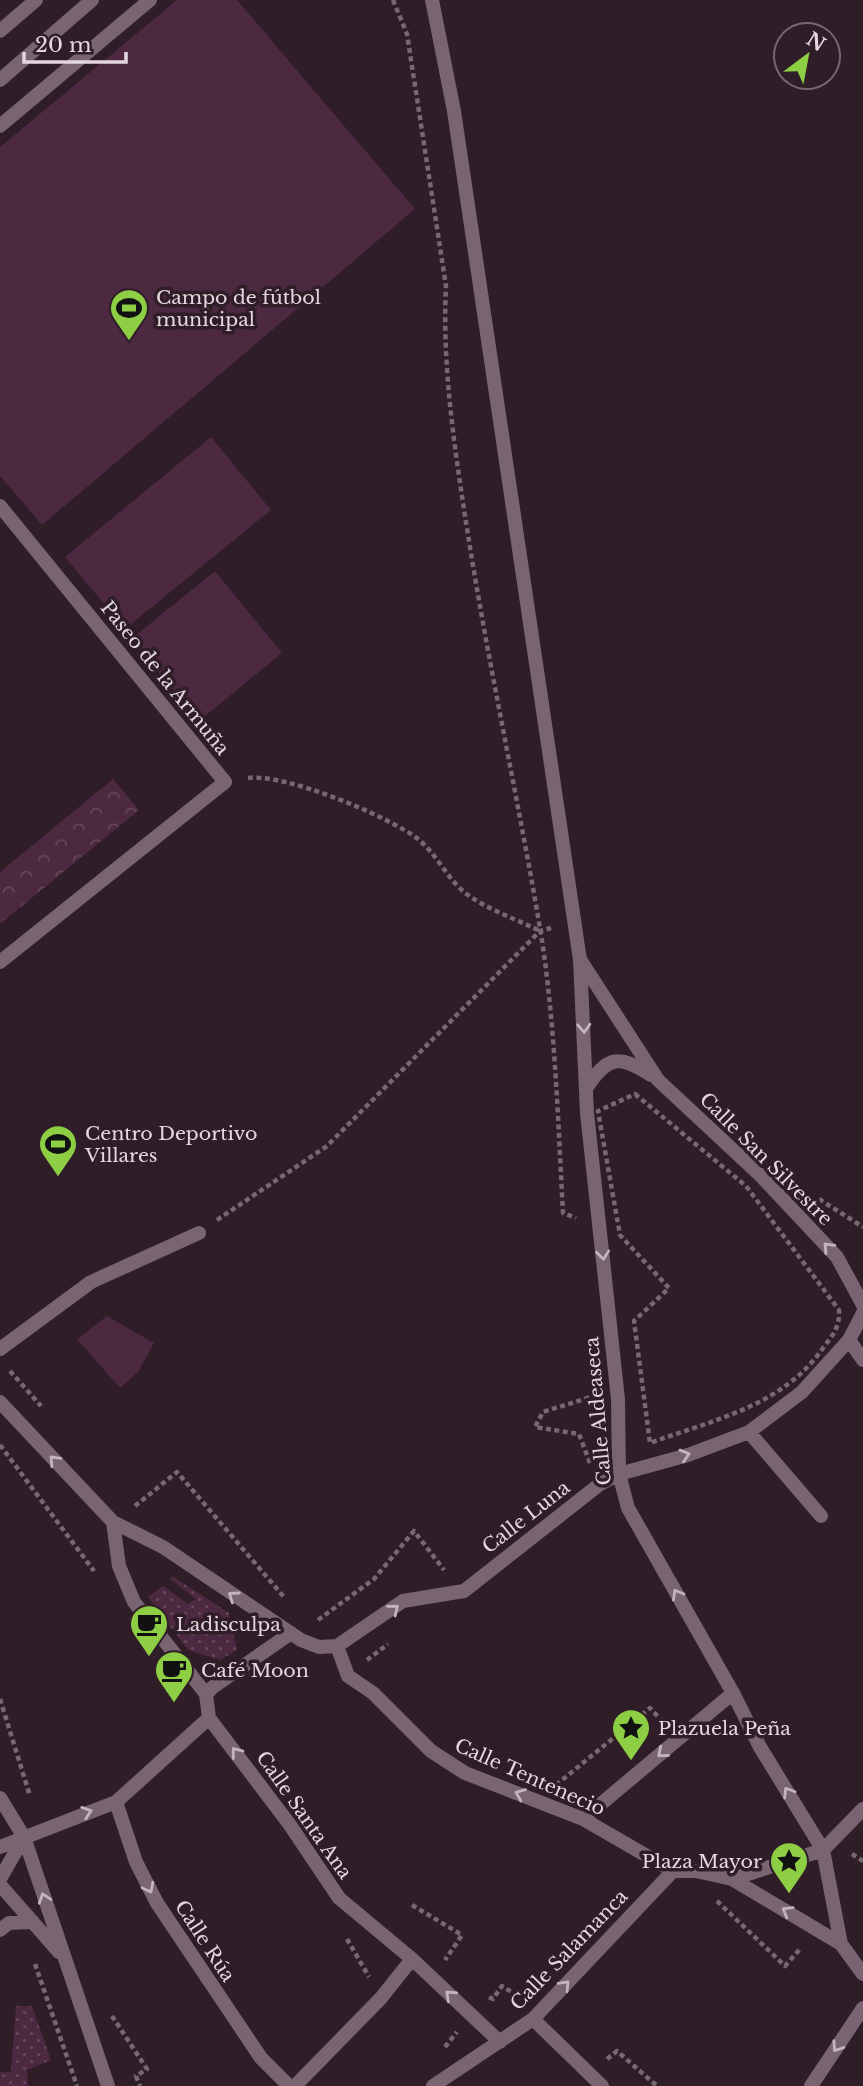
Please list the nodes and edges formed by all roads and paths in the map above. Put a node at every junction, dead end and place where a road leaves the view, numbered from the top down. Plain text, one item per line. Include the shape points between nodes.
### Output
1 (36, 0) edge
2 (76, 0) edge
3 (92, 0) edge
4 (150, 0) edge
5 (393, 0) edge
6 (432, 0) edge
7 (60, 28) junction
8 (0, 31) edge
9 (0, 80) edge
10 (0, 126) edge
11 (0, 506) edge
12 (225, 782) junction
13 (574, 922) junction
14 (540, 931) junction
15 (580, 960) junction
16 (0, 962) edge
17 (657, 1080) junction
18 (587, 1087) junction
19 (199, 1233) joint
20 (600, 1234) junction
21 (620, 1235) junction
22 (863, 1305) edge
23 (863, 1312) edge
24 (849, 1340) junction
25 (0, 1349) edge
26 (863, 1360) edge
27 (21, 1362) dead end
28 (600, 1395) dead end
29 (0, 1402) edge
30 (45, 1410) dead end
31 (749, 1432) junction
32 (0, 1445) edge
33 (619, 1474) junction
34 (600, 1484) junction
35 (131, 1509) dead end
36 (821, 1516) dead end
37 (113, 1522) junction
38 (446, 1573) dead end
39 (102, 1581) dead end
40 (292, 1606) dead end
41 (309, 1627) dead end
42 (290, 1633) junction
43 (392, 1641) dead end
44 (337, 1646) junction
45 (373, 1672) dead end
46 (733, 1693) junction
47 (206, 1694) junction
48 (0, 1699) edge
49 (209, 1718) junction
50 (667, 1726) dead end
51 (0, 1798) edge
52 (30, 1798) dead end
53 (116, 1802) junction
54 (540, 1802) junction
55 (863, 1809) edge
56 (583, 1819) junction
57 (24, 1837) junction
58 (856, 1843) dead end
59 (0, 1847) edge
60 (823, 1850) junction
61 (863, 1861) edge
62 (673, 1871) junction
63 (0, 1879) edge
64 (732, 1879) junction
65 (0, 1885) edge
66 (711, 1896) dead end
67 (412, 1905) dead end
68 (33, 1922) junction
69 (0, 1930) edge
70 (841, 1944) junction
71 (809, 1955) dead end
72 (64, 1958) junction
73 (412, 1959) junction
74 (34, 1961) dead end
75 (443, 1962) dead end
76 (863, 1974) edge
77 (482, 1993) dead end
78 (523, 2000) dead end
79 (863, 2008) edge
80 (533, 2019) junction
81 (463, 2024) dead end
82 (500, 2042) junction
83 (439, 2055) dead end
84 (77, 2086) edge
85 (108, 2086) edge
86 (289, 2086) edge
87 (295, 2086) edge
88 (434, 2086) edge
89 (602, 2086) edge
90 (811, 2086) edge

1 - 8 street
2 - 7 street
3 - 7 street
4 - 10 street
5 - 14 path via 407,34 446,286 444,321 455,453 482,630
6 - 13 street, Calle Aldeaseca via 454,111
7 - 9 street
11 - 12 street, Paseo de la Armuña
12 - 14 path via 260,776 359,807 418,839 466,894
12 - 16 street, Paseo de la Armuña
13 - 14 path
13 - 15 street, Calle Aldeaseca
14 - 19 path via 327,1146
14 - 20 path via 563,1213
15 - 17 street, Calle San Silvestre
15 -> 18 street, Calle Aldeaseca
17 - 18 street, Calle San Silvestre via 629,1060 610,1061
22 -> 17 street, Calle San Silvestre via 836,1257 761,1176
18 - 20 street, Calle Aldeaseca
19 - 25 street via 91,1282
20 - 21 path
20 -> 33 street, Calle Aldeaseca via 618,1399
21 - 21 path via 669,1288 634,1321 650,1443 766,1401 808,1370 840,1325 839,1310 746,1186 635,1094 598,1111
23 - 24 street
24 - 26 street
24 - 31 street, Calle Luna via 802,1392
27 - 30 path via 10,1371
28 - 34 path via 543,1412 535,1427 579,1434
37 -> 29 street
33 -> 31 street, Calle Luna
31 - 36 street
32 - 39 path
33 - 34 street, Calle Luna
46 -> 33 street, Calle Aldeaseca via 628,1508
44 -> 34 street, Calle Luna via 403,1601 464,1591
35 - 40 path via 177,1472
42 -> 37 street via 163,1547
37 - 47 street via 119,1566 134,1602
38 - 41 path via 414,1531 374,1579
42 - 44 street via 318,1647
42 - 47 street
43 - 45 path via 363,1663
54 -> 44 street, Calle Tentenecio via 465,1773 431,1751 373,1693 348,1676
46 -> 56 street
60 -> 46 street, Calle Aldeaseca
47 - 49 street
48 - 52 path
49 - 53 street
73 -> 49 street, Calle Santa Ana via 339,1898
50 - 54 path via 650,1707
51 - 57 street
57 -> 53 street
53 -> 86 street, Calle Rúa via 136,1862 157,1903 261,2058
54 - 56 street, Calle Tentenecio
55 - 60 street
56 - 62 street, Calle Tentenecio
57 - 59 street
57 - 63 street
72 -> 57 street
58 - 61 path via 849,1852
60 - 64 street
60 - 70 street
62 - 64 street
80 -> 62 street, Calle Salamanca
70 -> 64 street
65 - 68 street
66 - 71 path via 785,1966 799,1948
67 - 75 path via 462,1935
68 - 69 street via 9,1923
68 - 72 street
70 - 76 street
72 - 85 street
82 -> 73 street, Calle Santa Ana
73 - 87 street via 381,1998
74 - 84 path
77 - 78 path via 493,1999 502,1986
79 -> 90 street
80 - 82 street, Calle Salamanca
80 - 89 street
81 - 83 path
82 - 88 street, Calle Salamanca

